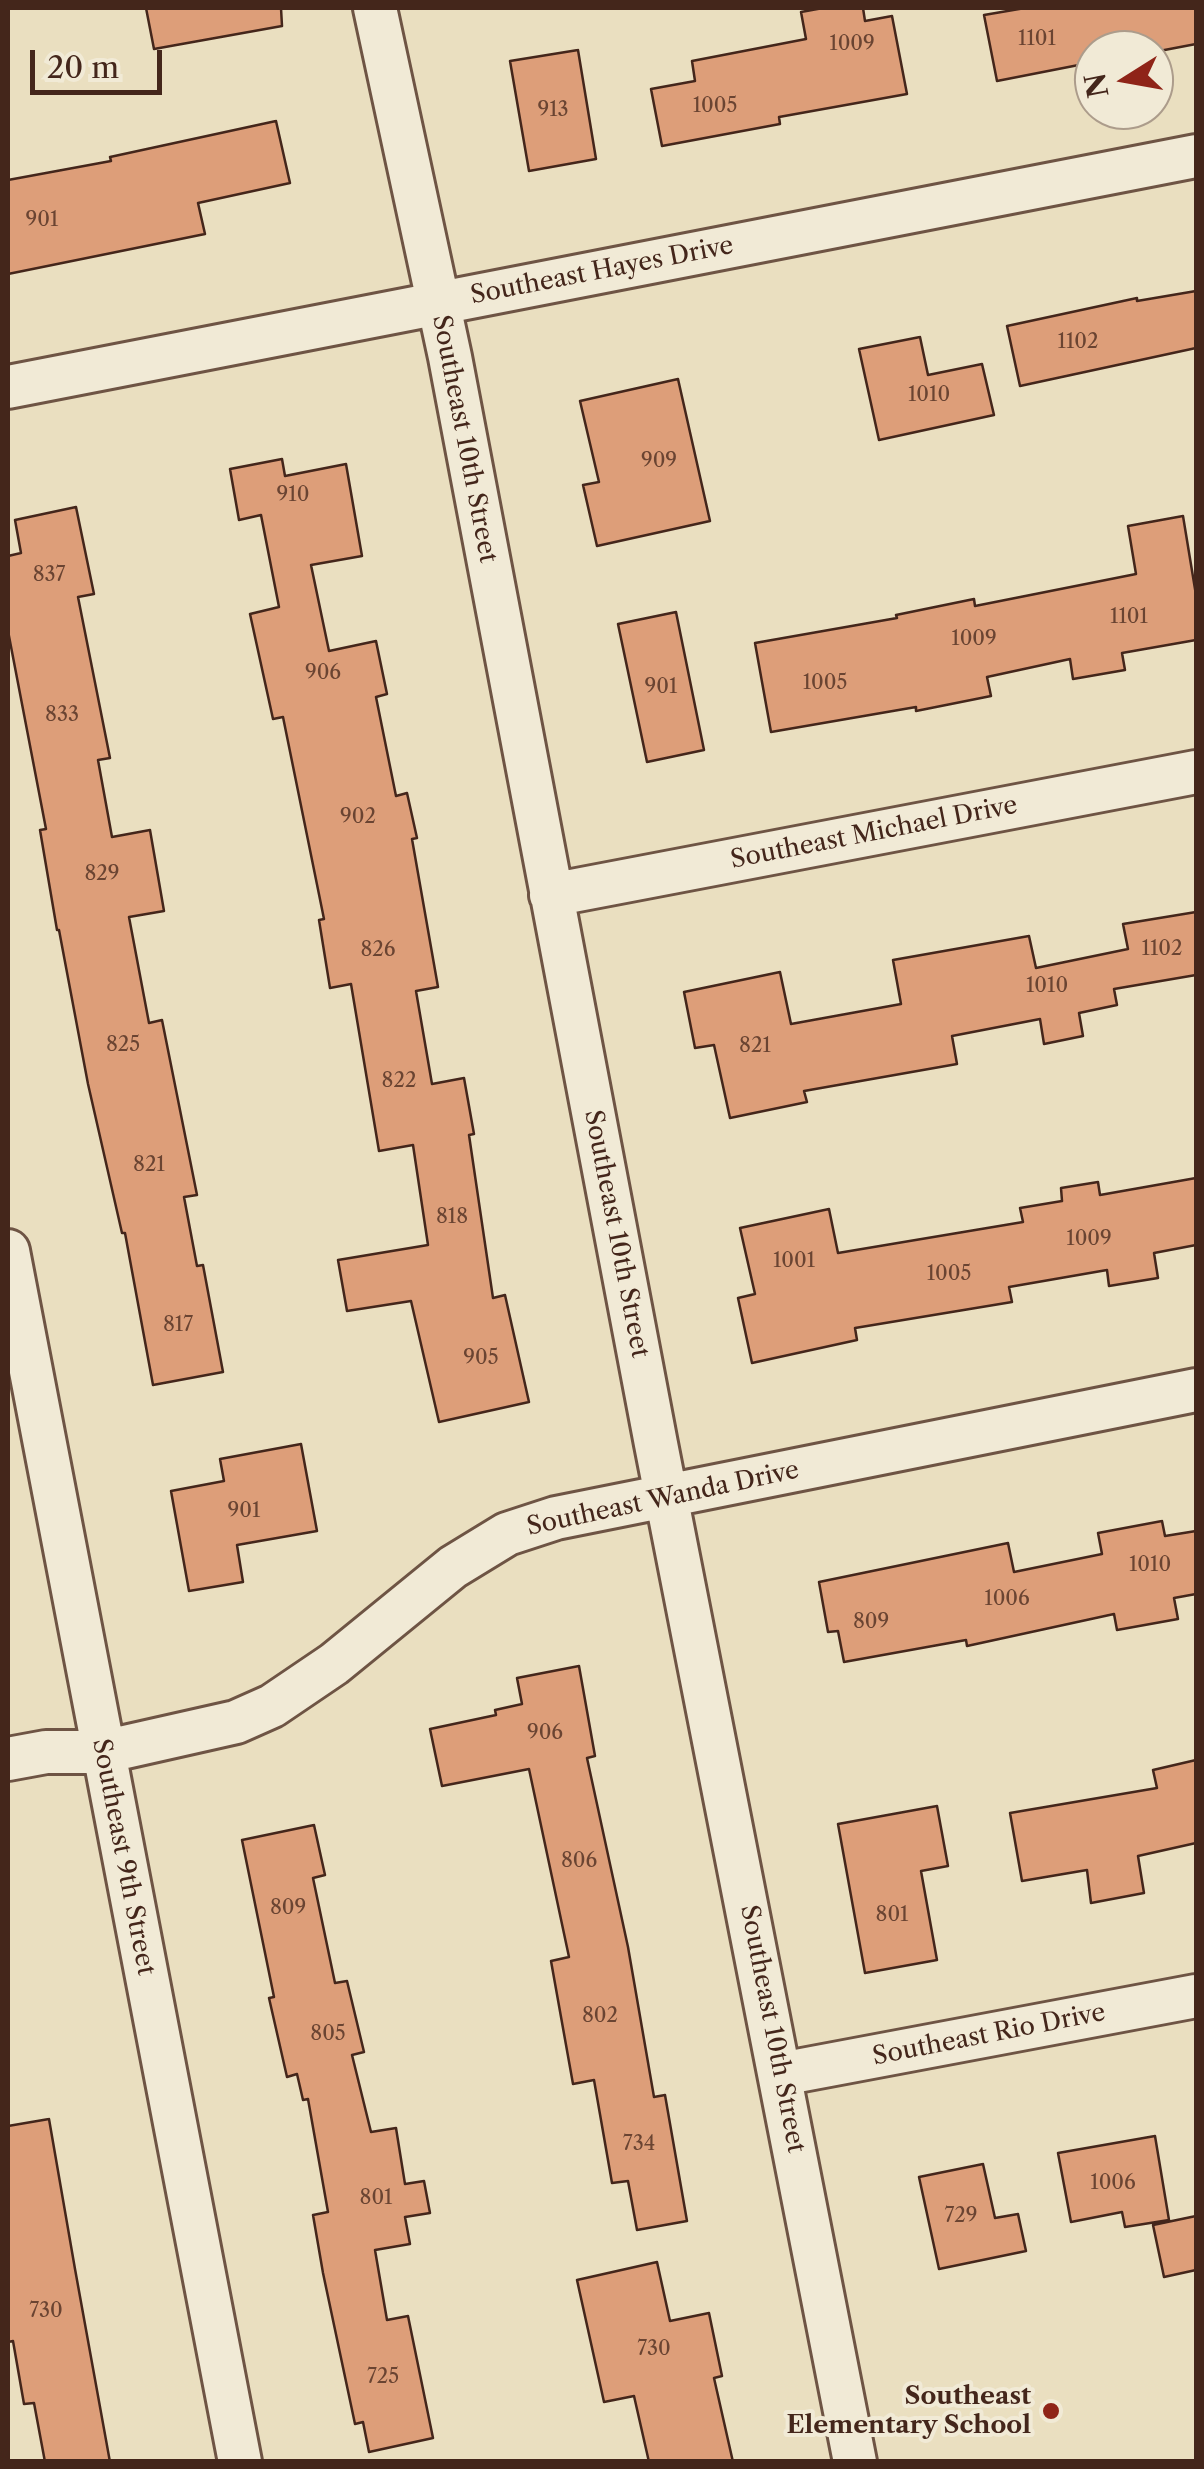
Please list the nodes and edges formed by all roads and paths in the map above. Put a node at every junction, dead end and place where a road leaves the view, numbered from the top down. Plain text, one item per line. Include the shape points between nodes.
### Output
1 (375, 8) edge
2 (1196, 156) edge
3 (437, 304) junction
4 (8, 387) edge
5 (1196, 772) edge
6 (551, 895) junction
7 (8, 1252) edge
8 (1196, 1390) edge
9 (665, 1495) junction
10 (103, 1752) junction
11 (8, 1759) edge
12 (1196, 1996) edge
13 (781, 2074) junction
14 (240, 2462) edge
15 (854, 2462) edge

1 - 3 street, Southeast 10th Street
2 - 3 street, Southeast Hayes Drive
3 - 4 street, Southeast Hayes Drive
3 - 6 street, Southeast 10th Street
5 - 6 street, Southeast Michael Drive
6 - 9 street, Southeast 10th Street
7 - 10 street, Southeast 9th Street
8 - 9 street, Southeast Wanda Drive
9 - 10 street, Southeast Wanda Drive via 507,1534 272,1706 236,1722
9 - 13 street, Southeast 10th Street
10 - 11 street, Southeast Wanda Drive
10 - 14 street, Southeast 9th Street
12 - 13 street, Southeast Rio Drive
13 - 15 street, Southeast 10th Street

